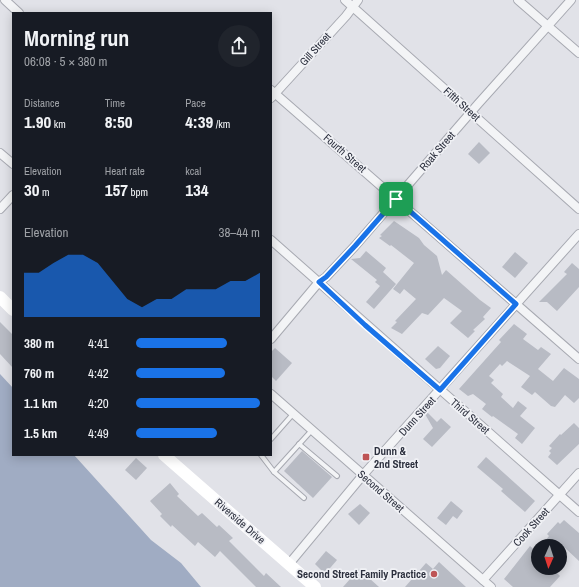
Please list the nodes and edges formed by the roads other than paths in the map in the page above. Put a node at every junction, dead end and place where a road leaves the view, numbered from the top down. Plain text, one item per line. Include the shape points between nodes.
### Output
1 (5, 0) edge
2 (345, 0) edge
3 (518, 0) edge
4 (571, 0) edge
5 (355, 3) edge
6 (17, 12) edge
7 (549, 27) junction
8 (579, 53) edge
9 (272, 94) edge
10 (471, 112) junction
11 (0, 153) edge
12 (12, 163) edge
13 (12, 196) edge
14 (396, 199) junction
15 (0, 209) edge
16 (579, 209) edge
17 (579, 234) edge
18 (272, 241) edge
19 (319, 282) junction
20 (0, 297) edge
21 (516, 304) junction
22 (12, 309) edge
23 (272, 338) edge
24 (579, 359) edge
25 (440, 390) junction
26 (272, 395) edge
27 (293, 414) junction
28 (312, 430) junction
29 (272, 438) edge
30 (299, 444) junction
31 (165, 456) edge
32 (262, 456) edge
33 (274, 472) junction
34 (579, 473) edge
35 (363, 475) junction
36 (337, 476) dead end
37 (559, 495) junction
38 (304, 498) dead end
39 (579, 512) edge
40 (289, 564) junction
41 (483, 580) junction
42 (315, 587) edge
43 (491, 587) edge

1 - 6 street
2 - 5 street, Fifth Street
3 - 7 street
4 - 7 street, Roak Street
5 - 9 street, Gill Street
5 - 10 street, Fifth Street
7 - 8 street
7 - 10 street, Roak Street
9 - 14 street, Fourth Street
10 - 14 street, Roak Street
10 - 16 street, Fifth Street
11 - 12 street
13 - 15 street
14 - 19 street, Roak Street
14 - 21 street, Fourth Street
17 - 21 street, Dunn Street
18 - 19 street, Third Street
19 - 23 street, Roak Street
19 - 25 street, Third Street
20 - 22 main road
21 - 24 street, Fourth Street
21 - 25 street, Dunn Street
25 - 35 street, Dunn Street
25 - 37 street, Third Street
26 - 27 street, Second Street
27 - 28 street, Second Street
27 - 29 lane
28 - 30 lane
28 - 35 street, Second Street
30 - 33 lane
30 - 36 lane
31 - 40 main road, Riverside Drive
32 - 33 lane
33 - 38 lane
34 - 37 street, Cook Street
35 - 40 street, Dunn Street
35 - 41 street, Second Street
37 - 39 street, Third Street
37 - 41 street, Cook Street
40 - 42 main road, Riverside Drive
41 - 43 street, Second Street

